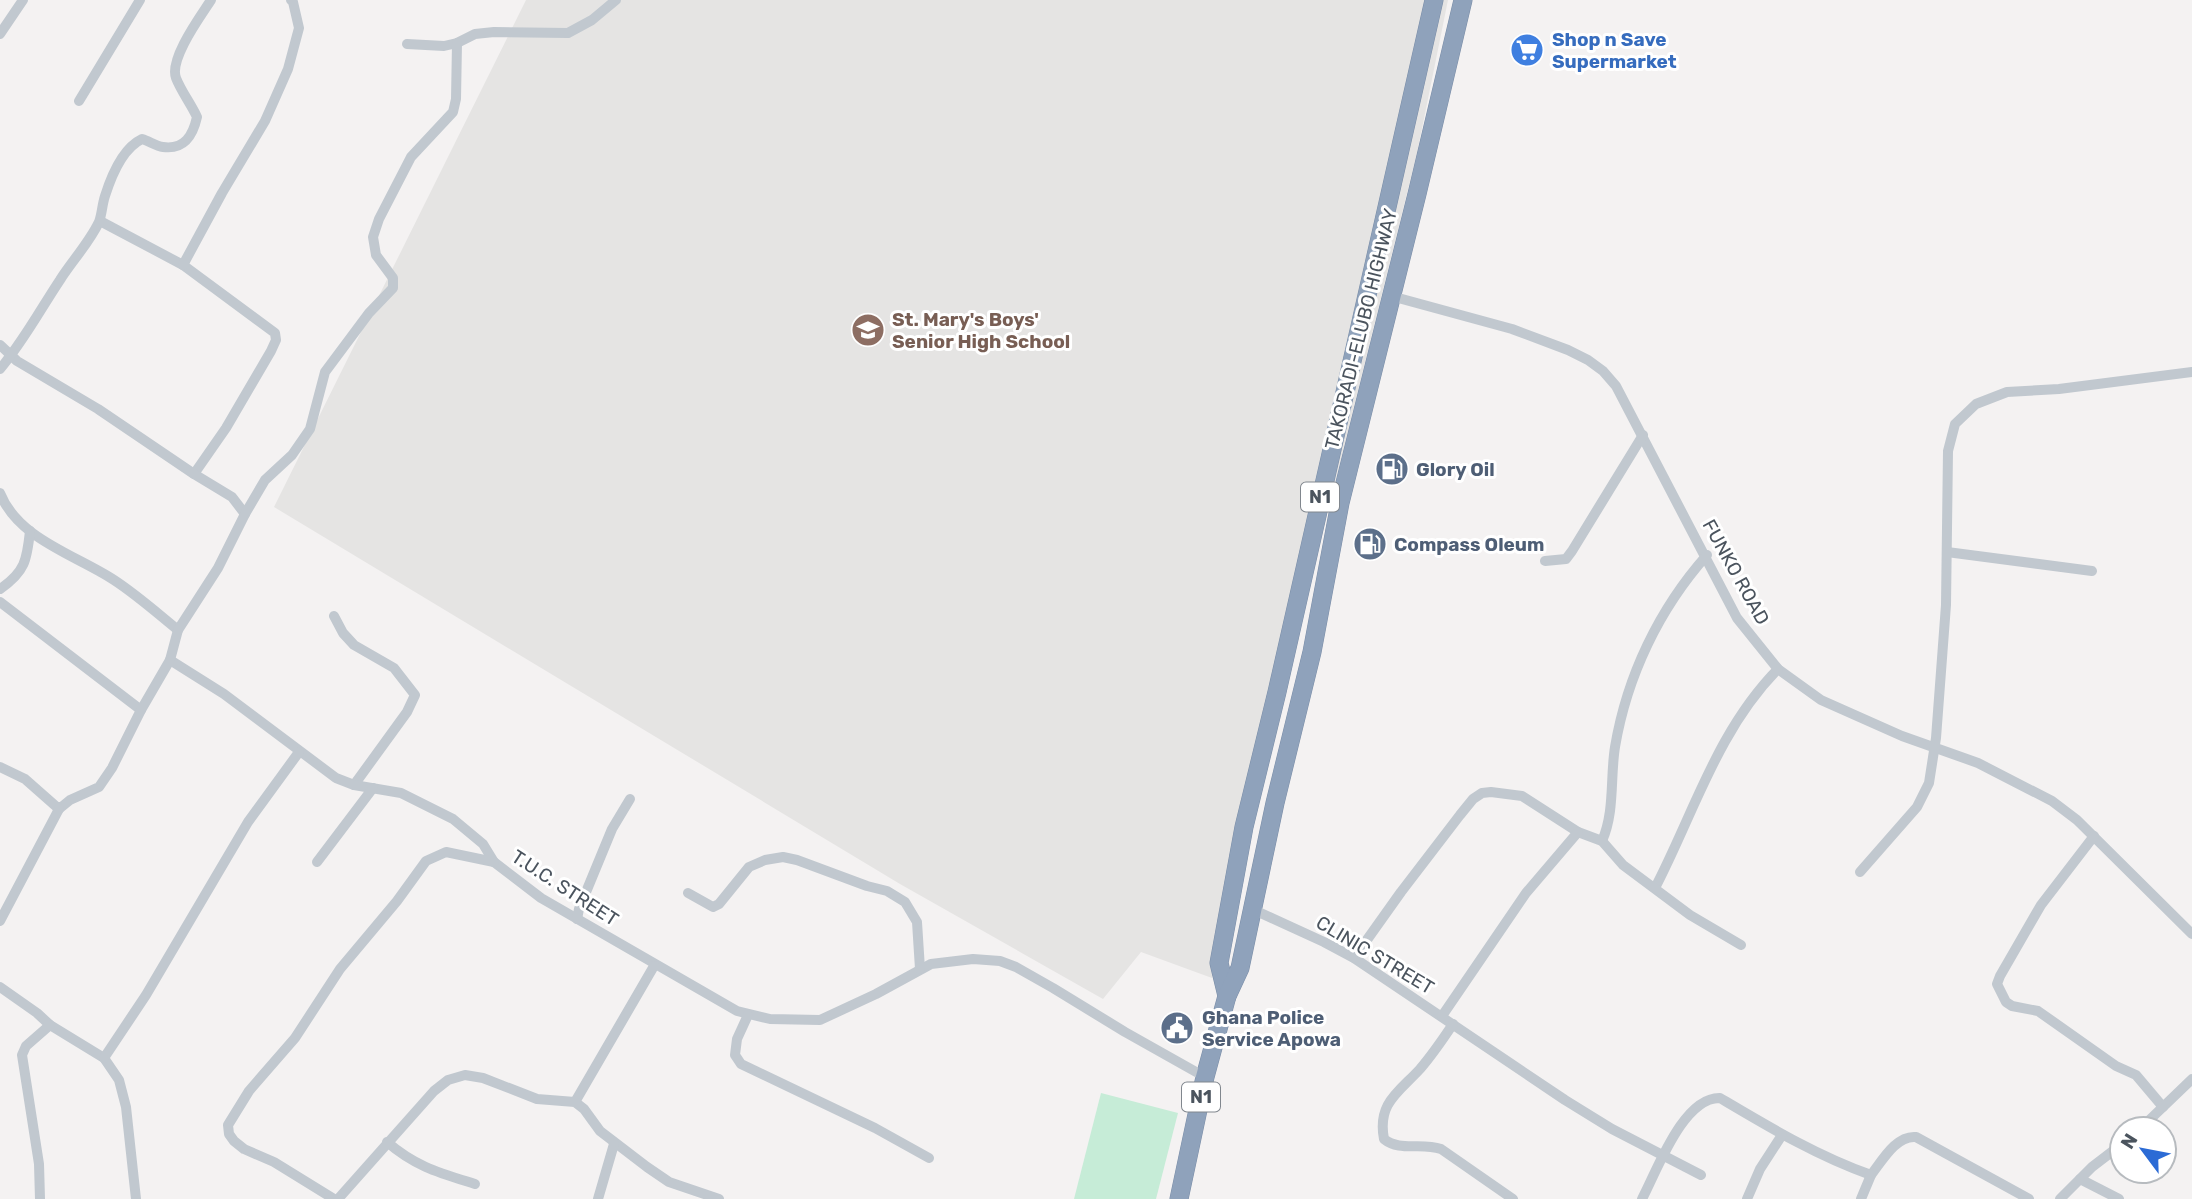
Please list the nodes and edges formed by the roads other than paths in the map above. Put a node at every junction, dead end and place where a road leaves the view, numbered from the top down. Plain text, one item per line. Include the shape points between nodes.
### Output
1 (23, 0) edge
2 (140, 0) edge
3 (211, 0) edge
4 (616, 0) edge
5 (1434, 0) edge
6 (1462, 0) edge
7 (293, 1) edge
8 (0, 34) edge
9 (457, 43) junction
10 (407, 44) dead end
11 (79, 101) dead end
12 (100, 220) junction
13 (183, 265) junction
14 (1391, 296) junction
15 (0, 345) edge
16 (12, 356) junction
17 (0, 369) edge
18 (2192, 372) edge
19 (1643, 435) junction
20 (194, 474) junction
21 (0, 493) edge
22 (245, 513) junction
23 (30, 531) junction
24 (1947, 552) junction
25 (1707, 555) junction
26 (1545, 561) dead end
27 (2092, 571) dead end
28 (0, 589) edge
29 (0, 602) edge
30 (334, 616) dead end
31 (178, 630) junction
32 (170, 660) junction
33 (1778, 669) junction
34 (141, 710) junction
35 (1933, 747) junction
36 (299, 752) junction
37 (0, 767) edge
38 (354, 785) junction
39 (373, 788) junction
40 (630, 799) dead end
41 (59, 808) junction
42 (1578, 832) junction
43 (2094, 836) junction
44 (1602, 841) junction
45 (317, 862) dead end
46 (494, 862) junction
47 (1860, 872) dead end
48 (1656, 888) junction
49 (688, 893) dead end
50 (1252, 909) junction
51 (576, 919) junction
52 (0, 921) edge
53 (2192, 934) edge
54 (1741, 945) dead end
55 (1354, 958) junction
56 (654, 965) junction
57 (920, 969) junction
58 (0, 987) edge
59 (1227, 996) junction
60 (748, 1015) junction
61 (1442, 1016) junction
62 (1453, 1024) junction
63 (50, 1025) junction
64 (104, 1058) junction
65 (1205, 1077) junction
66 (2192, 1079) edge
67 (575, 1102) junction
68 (2163, 1107) junction
69 (2155, 1115) edge
70 (1782, 1135) junction
71 (387, 1142) junction
72 (614, 1144) junction
73 (1663, 1154) junction
74 (2108, 1156) edge
75 (929, 1158) dead end
76 (1701, 1175) dead end
77 (1871, 1175) junction
78 (2080, 1179) junction
79 (475, 1184) dead end
80 (40, 1199) edge
81 (136, 1199) edge
82 (336, 1199) edge
83 (598, 1199) edge
84 (719, 1199) edge
85 (1179, 1199) edge
86 (1513, 1199) edge
87 (1642, 1199) edge
88 (1747, 1199) edge
89 (1861, 1199) edge
90 (2029, 1199) edge
91 (2060, 1199) edge
92 (2119, 1199) edge

1 - 8 street
2 - 11 street
3 - 12 street via 179,53 175,71 197,117 190,138 170,147 142,139 135,142 112,176
4 - 9 street via 568,33 494,32
5 - 59 highway, TAKORADI-ELUBO HIGHWAY / N1 via 1244,827 1219,963
6 - 14 highway, TAKORADI-ELUBO HIGHWAY / N1
7 - 13 street via 299,29 288,69 265,121
9 - 10 street
9 - 22 street via 453,112 411,156 373,237 376,256 393,278 393,288 325,372 310,429 265,481
12 - 13 street
12 - 16 street
13 - 20 street via 275,333 276,340
14 - 19 street, FUNKO ROAD via 1512,329 1588,360 1616,386
14 - 50 highway, TAKORADI-ELUBO HIGHWAY / N1 via 1340,503 1312,652
15 - 16 street
16 - 17 street
16 - 20 street
18 - 24 street via 2007,392 1976,404 1955,424 1949,441
19 - 25 street, FUNKO ROAD
19 - 26 street via 1566,559
20 - 22 street via 232,497
21 - 23 street
22 - 31 street via 218,568
23 - 28 street via 24,565 15,579
23 - 31 street via 116,581
24 - 27 street
24 - 35 street via 1947,605
25 - 33 street, FUNKO ROAD via 1737,618
25 - 44 street via 1669,606 1639,664 1619,727 1609,824
29 - 34 street
30 - 38 street via 354,645 394,667 415,695
31 - 32 street
32 - 34 street
32 - 36 street, T.U.C. STREET
33 - 35 street, FUNKO ROAD via 1821,700
33 - 48 street via 1749,704 1712,763
34 - 41 street via 99,787
35 - 43 street, FUNKO ROAD via 2018,782 2052,801
35 - 47 street via 1929,783 1917,807
36 - 38 street, T.U.C. STREET
36 - 64 street via 248,822
37 - 41 street via 25,779
38 - 39 street, T.U.C. STREET
39 - 45 street
39 - 46 street, T.U.C. STREET via 401,793 453,819 483,844
40 - 51 street via 612,829
41 - 52 street
42 - 44 street
42 - 55 street via 1522,796 1482,793 1444,834
42 - 61 street via 1526,893
43 - 53 street, FUNKO ROAD
43 - 68 street via 2041,905 1997,984 2012,1006 2038,1011 2136,1075
44 - 48 street via 1623,865
46 - 51 street, T.U.C. STREET
46 - 82 street via 446,852 426,861 286,1049 249,1091 228,1125 229,1134 244,1149
48 - 54 street
49 - 57 street via 713,907 749,867 783,857 797,860 887,891 905,902 917,922
50 - 55 street, CLINIC STREET
50 - 59 highway, TAKORADI-ELUBO HIGHWAY / N1 via 1240,968
51 - 56 street, T.U.C. STREET
55 - 61 street, CLINIC STREET
56 - 60 street, T.U.C. STREET
56 - 67 street
57 - 60 street, T.U.C. STREET via 820,1020
57 - 65 street, T.U.C. STREET via 973,959 1016,967
58 - 63 street
59 - 65 highway, TAKORADI-ELUBO HIGHWAY / N1
60 - 75 street via 734,1055 741,1064
61 - 62 street, CLINIC STREET
62 - 73 street, CLINIC STREET via 1564,1100
62 - 86 street via 1383,1113 1384,1139 1400,1147 1441,1149
63 - 64 street
63 - 80 street via 22,1055
64 - 81 street via 119,1080 126,1107
65 - 85 highway, TAKORADI-ELUBO HIGHWAY / N1
66 - 68 street
67 - 71 street via 537,1099 465,1075 434,1091
67 - 72 street
68 - 69 street
70 - 73 street via 1720,1098 1712,1098 1697,1106
70 - 77 street
70 - 88 street
71 - 79 street via 423,1167
71 - 82 street
72 - 83 street
72 - 84 street via 669,1182
73 - 76 street, CLINIC STREET
73 - 87 street
74 - 78 street
77 - 89 street
77 - 90 street via 1901,1139 1916,1137
78 - 91 street
78 - 92 street

